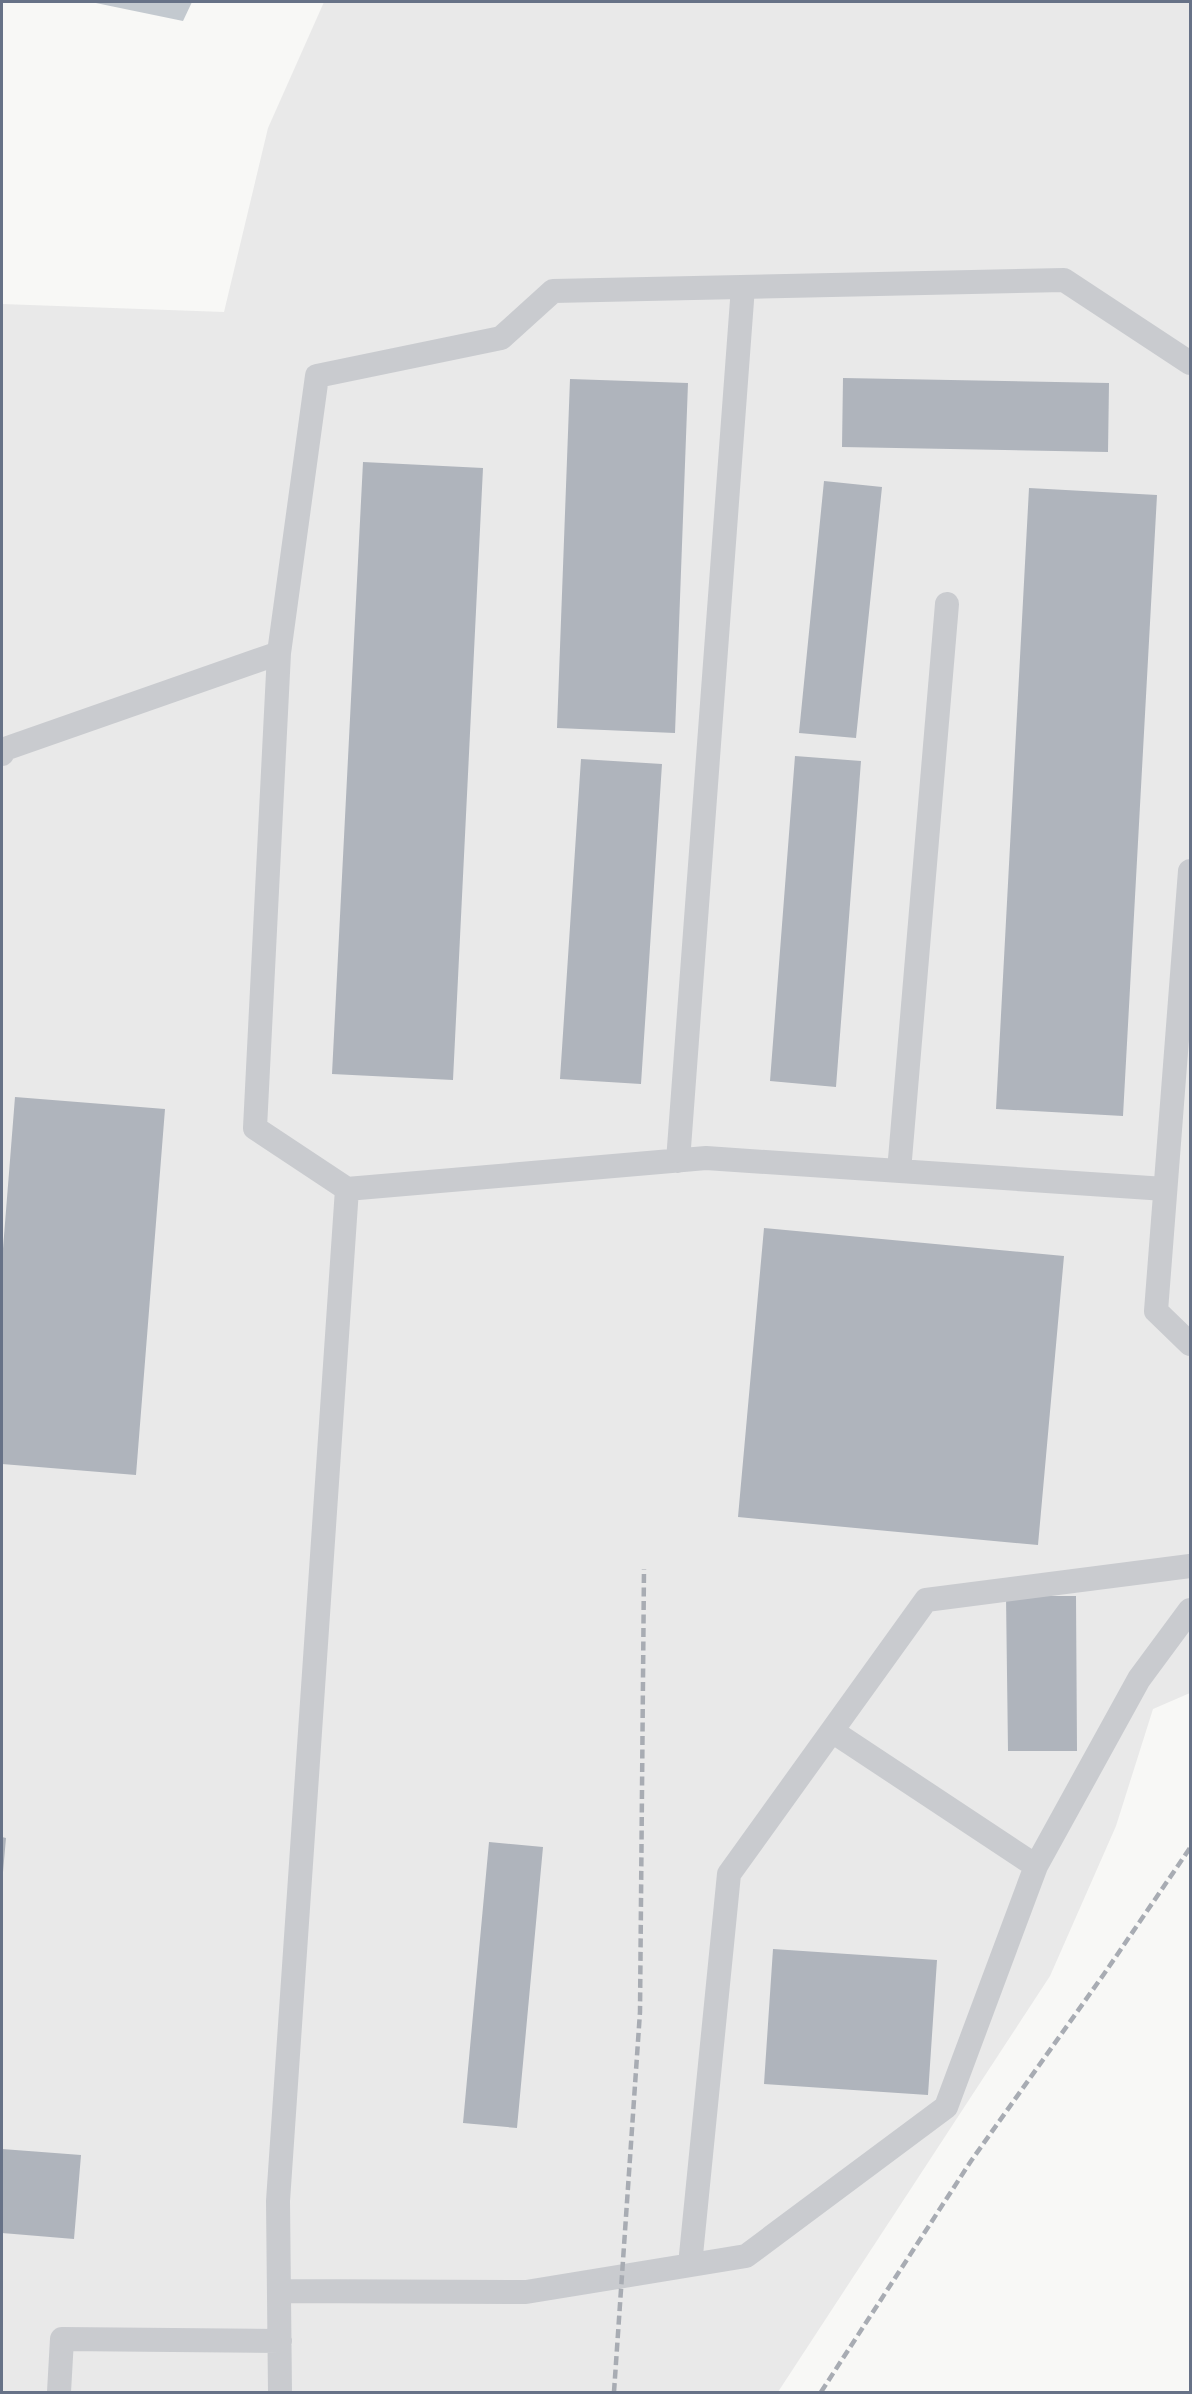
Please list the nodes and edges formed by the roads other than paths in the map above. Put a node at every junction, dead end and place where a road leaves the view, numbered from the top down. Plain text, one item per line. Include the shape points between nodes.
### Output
1 (743, 287) junction
2 (1191, 363) edge
3 (947, 604) dead end
4 (279, 653) junction
5 (2, 754) edge
6 (1191, 871) edge
7 (678, 1161) junction
8 (899, 1171) junction
9 (347, 1189) junction
10 (1165, 1189) junction
11 (1191, 1344) edge
12 (1191, 1566) edge
13 (1191, 1610) edge
14 (832, 1731) junction
15 (1036, 1866) junction
16 (690, 2265) junction
17 (279, 2291) junction
18 (280, 2341) junction
19 (59, 2392) edge
20 (280, 2392) edge

1 - 2 lane via 1064,280
1 - 4 lane via 553,291 501,338 317,376
1 - 7 lane
3 - 8 lane
4 - 5 lane via 2,750
4 - 9 lane via 255,1128
6 - 10 lane
7 - 8 lane via 706,1158
7 - 9 lane
8 - 10 lane
9 - 17 lane via 278,2202
10 - 11 lane via 1156,1311
12 - 14 lane via 926,1600
13 - 15 lane via 1140,1679
14 - 15 lane
14 - 16 lane via 729,1874
15 - 16 lane via 946,2107 746,2256
16 - 17 lane via 526,2292
17 - 18 lane
18 - 19 lane via 62,2339
18 - 20 lane

